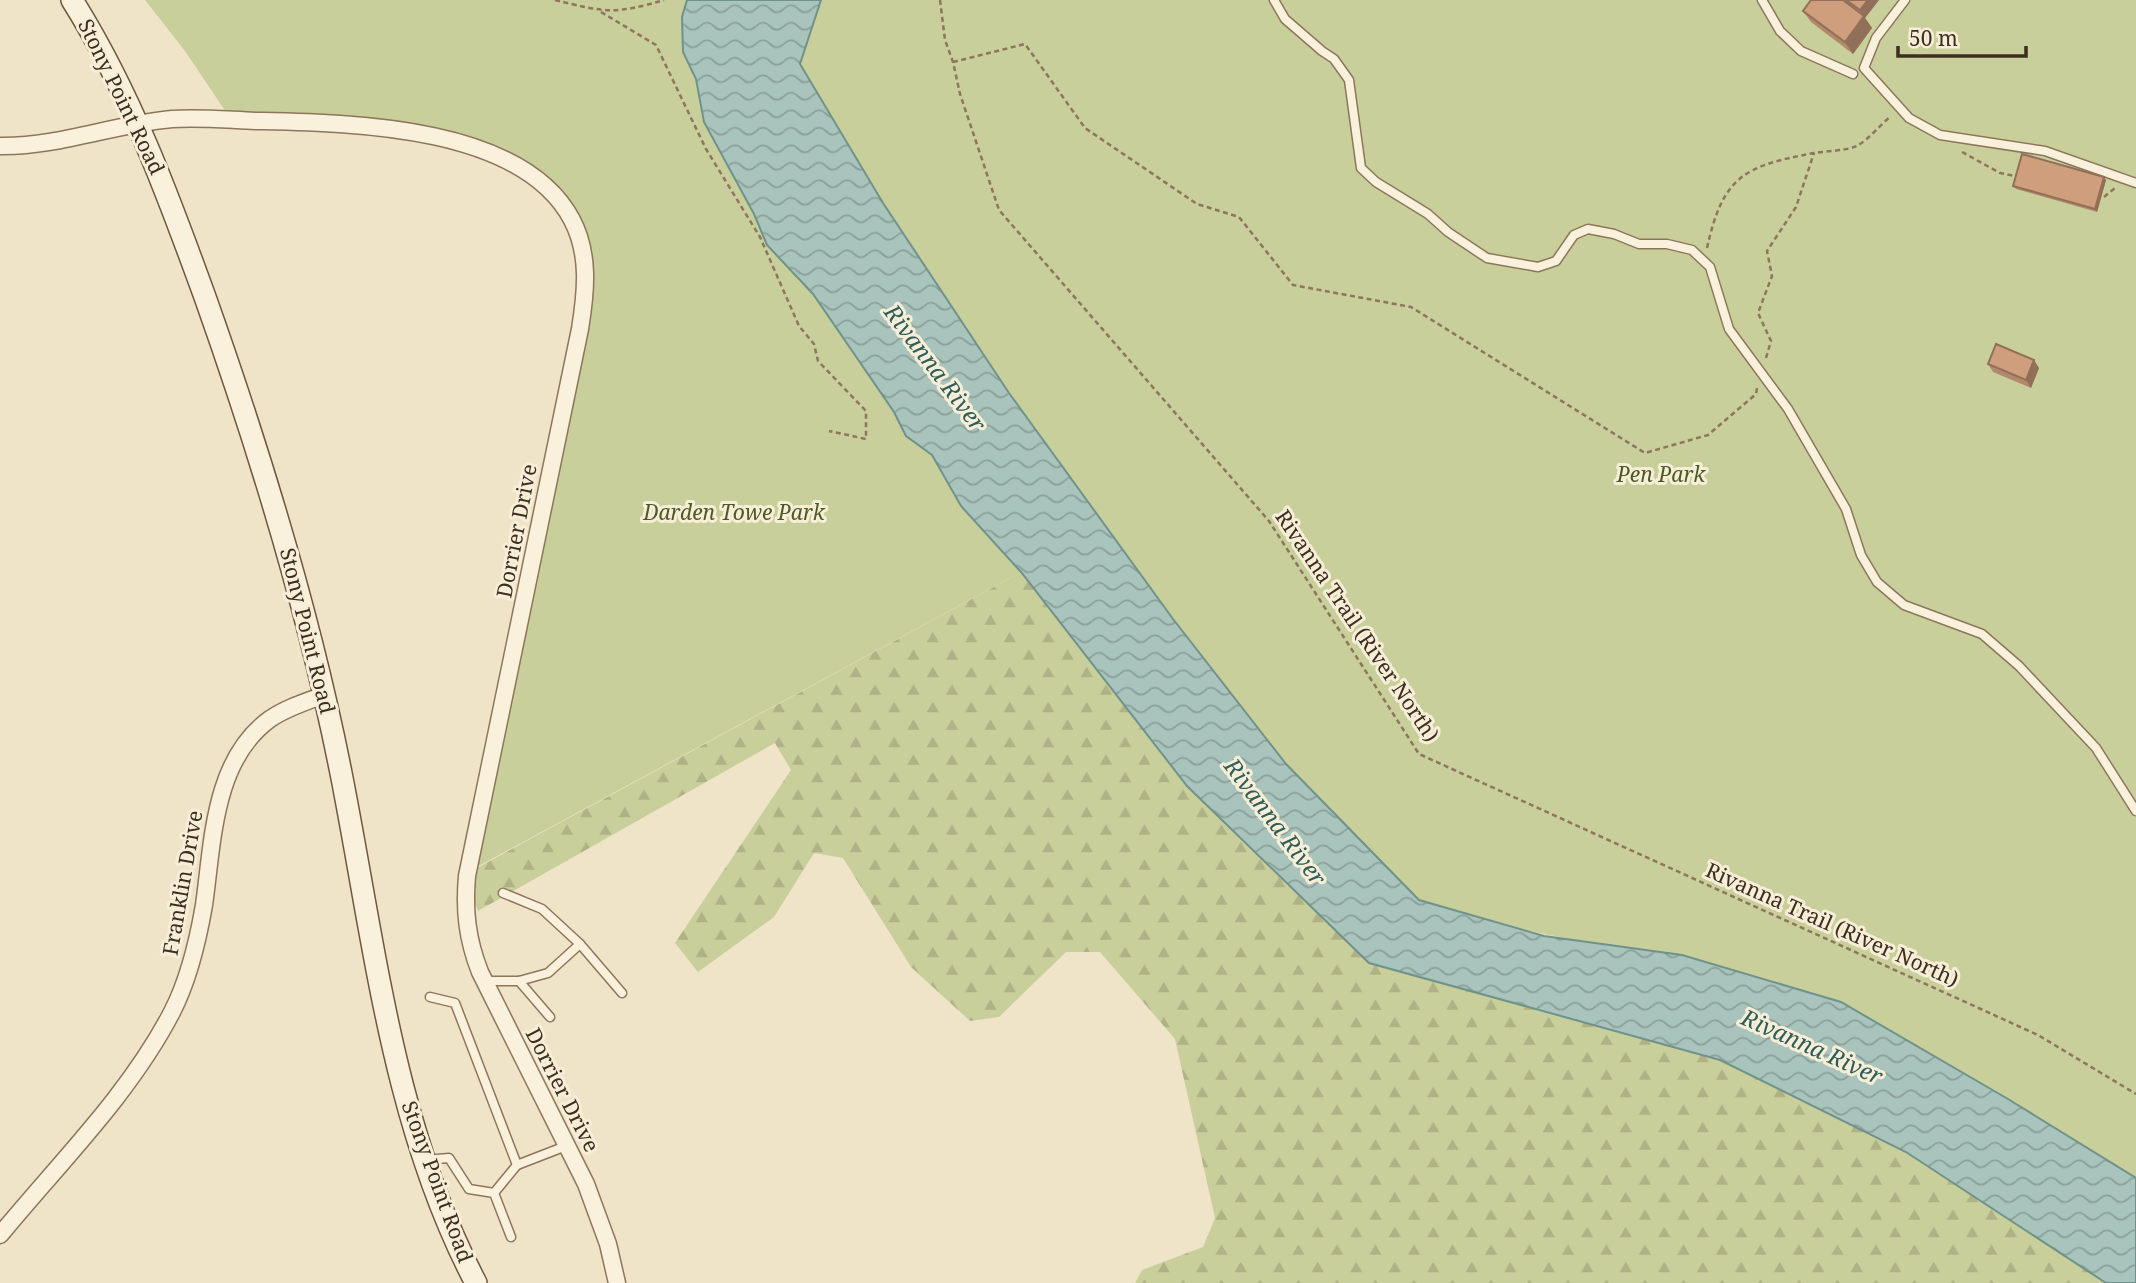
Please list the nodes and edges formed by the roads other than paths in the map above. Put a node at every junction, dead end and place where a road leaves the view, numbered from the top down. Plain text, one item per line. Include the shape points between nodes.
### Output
1 (72, 0) edge
2 (1274, 0) edge
3 (1762, 0) edge
4 (1905, 0) edge
5 (1853, 74) dead end
6 (138, 124) junction
7 (0, 146) edge
8 (2136, 183) edge
9 (324, 695) junction
10 (2136, 811) edge
11 (503, 893) dead end
12 (580, 944) junction
13 (484, 981) junction
14 (519, 981) junction
15 (622, 993) dead end
16 (430, 997) dead end
17 (550, 1017) dead end
18 (566, 1146) junction
19 (425, 1160) junction
20 (517, 1165) junction
21 (494, 1193) junction
22 (0, 1235) edge
23 (511, 1237) dead end
24 (476, 1283) edge
25 (617, 1283) edge

1 - 6 main road, Stony Point Road
2 - 10 lane via 1286,19 1334,59 1349,80 1361,168 1487,258 1538,267 1556,261 1574,235 1588,229 1639,244 1692,250 1710,267 1728,329 1788,409 1846,509 1861,555 1877,582 1904,605 1982,634 2096,748
3 - 5 lane via 1780,31 1801,51
4 - 8 lane via 1876,38 1864,68 1909,118 1940,135 2045,151
6 - 7 street, Dorrier Drive via 36,145
6 - 9 main road, Stony Point Road via 228,363 289,557
6 - 13 street, Dorrier Drive via 173,119 303,122 460,142 520,166 541,181 560,202 580,239 585,288 580,329 467,876 467,929
9 - 19 main road, Stony Point Road via 391,1037
9 - 22 street, Franklin Drive via 269,720 241,752 220,802 196,942 173,1010 128,1080
11 - 12 lane via 542,909
12 - 14 lane via 548,973
12 - 15 lane
13 - 14 lane
13 - 18 street, Dorrier Drive
14 - 17 lane
16 - 20 lane via 455,1003
18 - 20 lane
18 - 25 street, Dorrier Drive via 586,1184
19 - 21 lane via 449,1158 469,1189
19 - 24 main road, Stony Point Road
20 - 21 lane
21 - 23 lane

